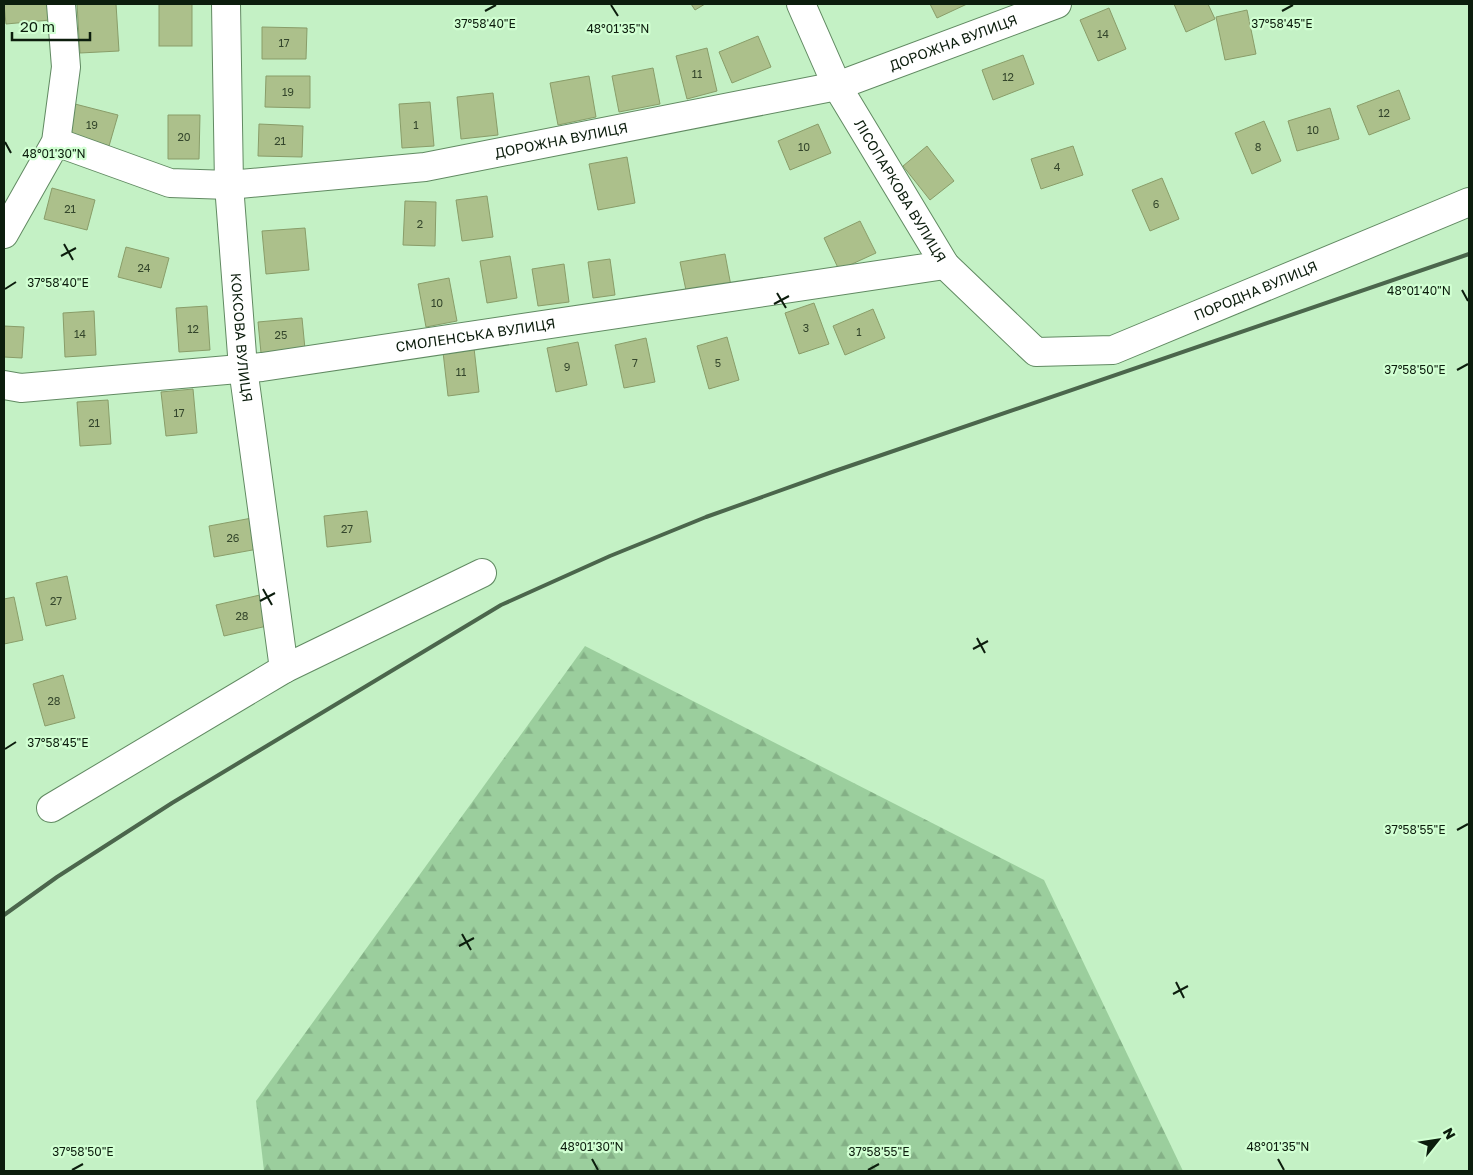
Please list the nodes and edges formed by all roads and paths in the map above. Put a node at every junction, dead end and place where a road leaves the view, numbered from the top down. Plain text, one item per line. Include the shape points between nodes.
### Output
1 (61, 4) edge
2 (226, 4) edge
3 (801, 4) edge
4 (1057, 4) edge
5 (837, 86) junction
6 (56, 142) junction
7 (229, 185) junction
8 (1469, 202) edge
9 (4, 234) edge
10 (945, 265) junction
11 (1036, 352) joint
12 (243, 368) junction
13 (4, 385) edge
14 (482, 573) dead end
15 (284, 669) junction
16 (51, 808) dead end

1 - 6 street via 66,67
2 - 7 street, КОКСОВА ВУЛИЦЯ
3 - 5 street, ЛІСОПАРКОВА ВУЛИЦЯ
4 - 5 street, ДОРОЖНА ВУЛИЦЯ
5 - 7 street, ДОРОЖНА ВУЛИЦЯ via 425,167
5 - 10 street, ЛІСОПАРКОВА ВУЛИЦЯ
6 - 7 street, ДОРОЖНА ВУЛИЦЯ via 170,183
6 - 9 street
7 - 12 street, КОКСОВА ВУЛИЦЯ
8 - 11 street, ПОРОДНА ВУЛИЦЯ via 1114,350
10 - 11 street, ЛІСОПАРКОВА ВУЛИЦЯ
10 - 12 street, СМОЛЕНСЬКА ВУЛИЦЯ
12 - 13 street, СМОЛЕНСЬКА ВУЛИЦЯ via 21,388
12 - 15 street, КОКСОВА ВУЛИЦЯ
14 - 15 street
15 - 16 street

